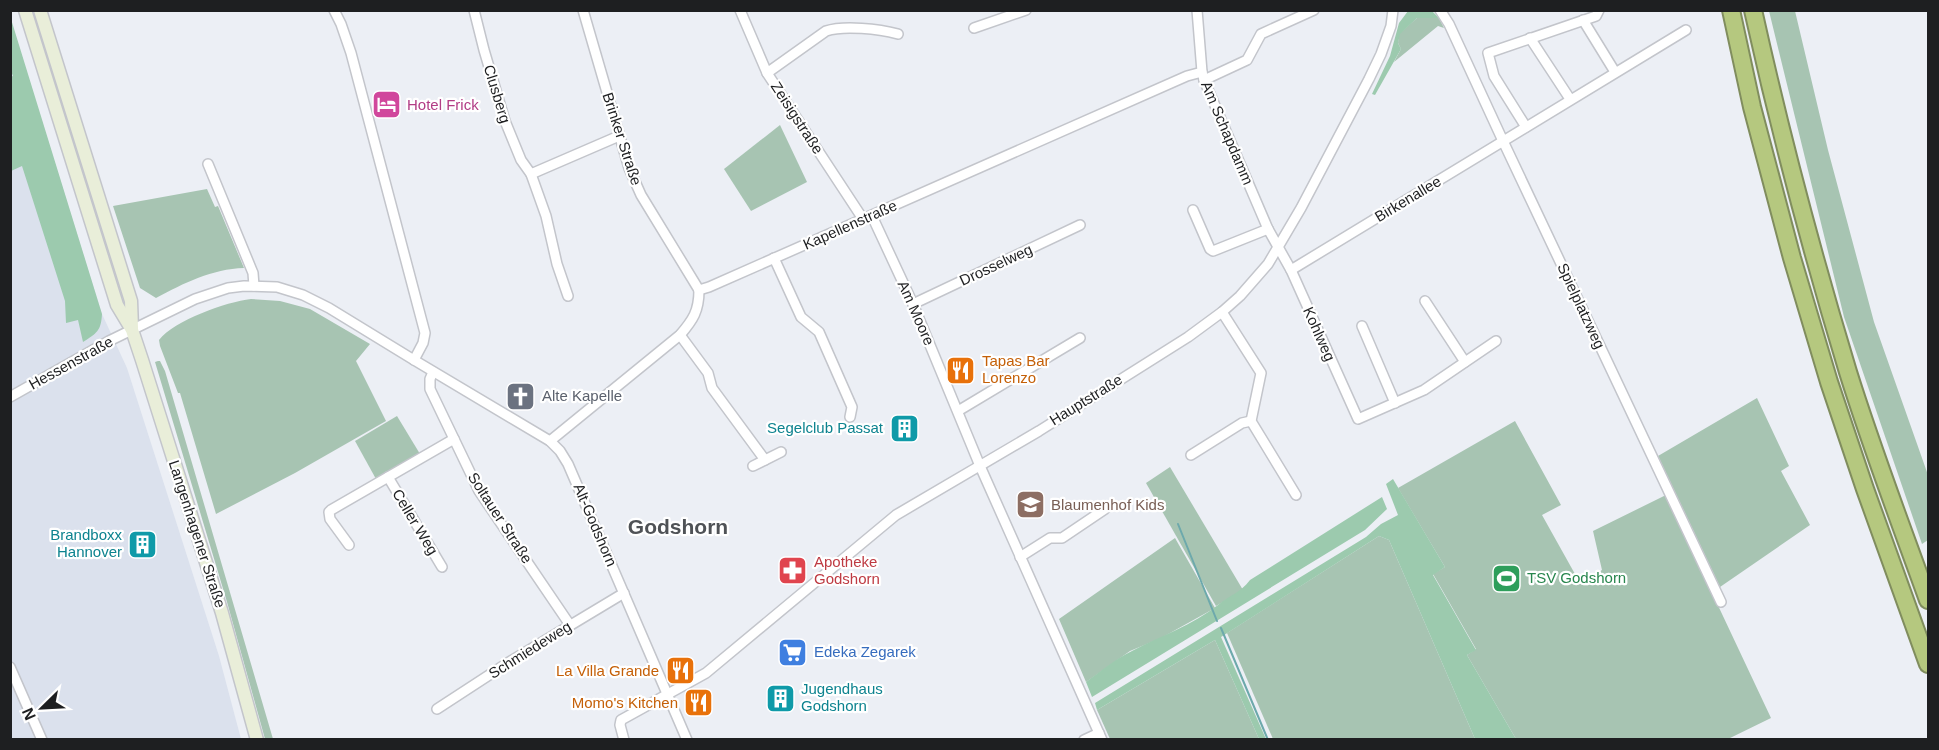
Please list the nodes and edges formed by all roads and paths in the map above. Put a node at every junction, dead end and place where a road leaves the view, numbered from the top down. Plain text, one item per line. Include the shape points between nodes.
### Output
1 (25, 10) edge
2 (40, 10) edge
3 (334, 10) edge
4 (474, 10) edge
5 (583, 10) edge
6 (740, 10) edge
7 (1026, 10) edge
8 (1197, 10) edge
9 (1314, 10) edge
10 (1393, 10) edge
11 (1440, 10) edge
12 (1599, 10) edge
13 (1731, 10) edge
14 (1753, 10) edge
15 (1582, 20) junction
16 (974, 28) dead end
17 (1686, 30) dead end
18 (898, 34) dead end
19 (1530, 38) junction
20 (1615, 72) junction
21 (767, 73) junction
22 (1203, 76) junction
23 (1570, 99) junction
24 (1526, 127) junction
25 (618, 136) junction
26 (1503, 141) junction
27 (208, 164) dead end
28 (531, 174) junction
29 (1193, 210) dead end
30 (868, 218) junction
31 (1080, 225) dead end
32 (1268, 229) junction
33 (1278, 249) junction
34 (774, 258) junction
35 (1291, 270) junction
36 (254, 286) junction
37 (699, 290) junction
38 (568, 296) dead end
39 (1425, 301) dead end
40 (913, 304) junction
41 (1222, 312) junction
42 (1362, 326) dead end
43 (132, 330) junction
44 (680, 335) junction
45 (1080, 338) dead end
46 (1496, 341) dead end
47 (414, 360) junction
48 (1465, 362) junction
49 (432, 372) junction
50 (10, 397) edge
51 (1395, 403) junction
52 (958, 411) junction
53 (850, 417) dead end
54 (1251, 421) junction
55 (454, 439) junction
56 (550, 441) junction
57 (781, 452) dead end
58 (1191, 455) dead end
59 (765, 460) junction
60 (753, 466) dead end
61 (980, 466) junction
62 (388, 477) junction
63 (1296, 495) dead end
64 (1105, 509) dead end
65 (349, 545) dead end
66 (1020, 557) junction
67 (442, 567) dead end
68 (624, 593) junction
69 (1929, 600) edge
70 (1721, 602) dead end
71 (570, 625) junction
72 (1927, 657) edge
73 (10, 667) edge
74 (667, 693) junction
75 (437, 709) dead end
76 (1100, 736) edge
77 (42, 740) edge
78 (257, 740) edge
79 (624, 740) edge
80 (687, 740) edge
81 (1084, 740) edge

1 - 43 main road, Langenhagener Straße via 117,305
2 - 43 main road, Langenhagener Straße via 131,301
3 - 47 street via 351,53 425,333
4 - 28 street, Clusberg via 505,121
5 - 25 street, Brinker Straße
6 - 21 street, Zeisigstraße
7 - 16 street
8 - 22 street, Am Schapdamm
9 - 22 street, Kapellenstraße via 1261,34 1248,60
10 - 33 street, Hauptstraße via 1381,54 1369,79
11 - 26 street, Spielplatzweg
12 - 15 street via 1596,16
13 - 72 highway via 1752,107 1826,372
14 - 69 highway via 1797,195 1849,374
15 - 19 street
15 - 20 street
17 - 20 street, Birkenallee
18 - 21 street via 836,28
19 - 23 street
19 - 24 street via 1488,53 1494,76
20 - 23 street, Birkenallee
21 - 30 street, Zeisigstraße
22 - 30 street, Kapellenstraße via 1187,76
22 - 32 street, Am Schapdamm
23 - 24 street, Birkenallee
24 - 26 street, Birkenallee
25 - 28 street
25 - 37 street, Brinker Straße via 640,195
26 - 35 street, Birkenallee
26 - 70 street, Spielplatzweg
27 - 36 street via 253,273
28 - 38 street, Clusberg
29 - 32 street via 1213,251
30 - 34 street, Kapellenstraße
30 - 40 street, Am Moore
31 - 40 street, Drosselweg
32 - 33 street, Am Schapdamm
33 - 35 street, Kohlweg
33 - 41 street, Hauptstraße via 1254,282
34 - 37 street, Kapellenstraße
34 - 53 street via 801,317 819,332 852,407
35 - 51 street, Kohlweg via 1358,419
36 - 43 street, Hessenstraße via 212,292
36 - 47 street, Alt-Godshorn via 277,287 303,295
37 - 44 street via 699,304
39 - 48 street
40 - 52 street, Am Moore
41 - 54 street via 1260,372
41 - 61 street, Hauptstraße
42 - 51 street
43 - 50 street, Hessenstraße
43 - 78 main road, Langenhagener Straße via 222,613
44 - 56 street
44 - 59 street via 708,373 712,388
45 - 52 street
46 - 48 street
47 - 49 street, Alt-Godshorn
48 - 51 street via 1424,390
49 - 55 street, Soltauer Straße via 430,390
49 - 56 street, Alt-Godshorn
52 - 61 street, Am Moore
54 - 58 street
54 - 63 street
55 - 62 street
55 - 71 street, Soltauer Straße via 479,491
56 - 68 street, Alt-Godshorn via 568,464
57 - 59 street
59 - 60 street
61 - 66 street, Am Moore
61 - 74 street, Hauptstraße via 896,515 706,673
62 - 65 street via 329,513
62 - 67 street, Celler Weg
64 - 66 street via 1062,538 1050,538
66 - 76 street, Am Moore
68 - 71 street, Schmiedeweg
68 - 74 street, Alt-Godshorn
71 - 75 street, Schmiedeweg
73 - 77 street
74 - 79 street, Hauptstraße via 621,720
74 - 80 street, Alt-Godshorn
76 - 81 street

